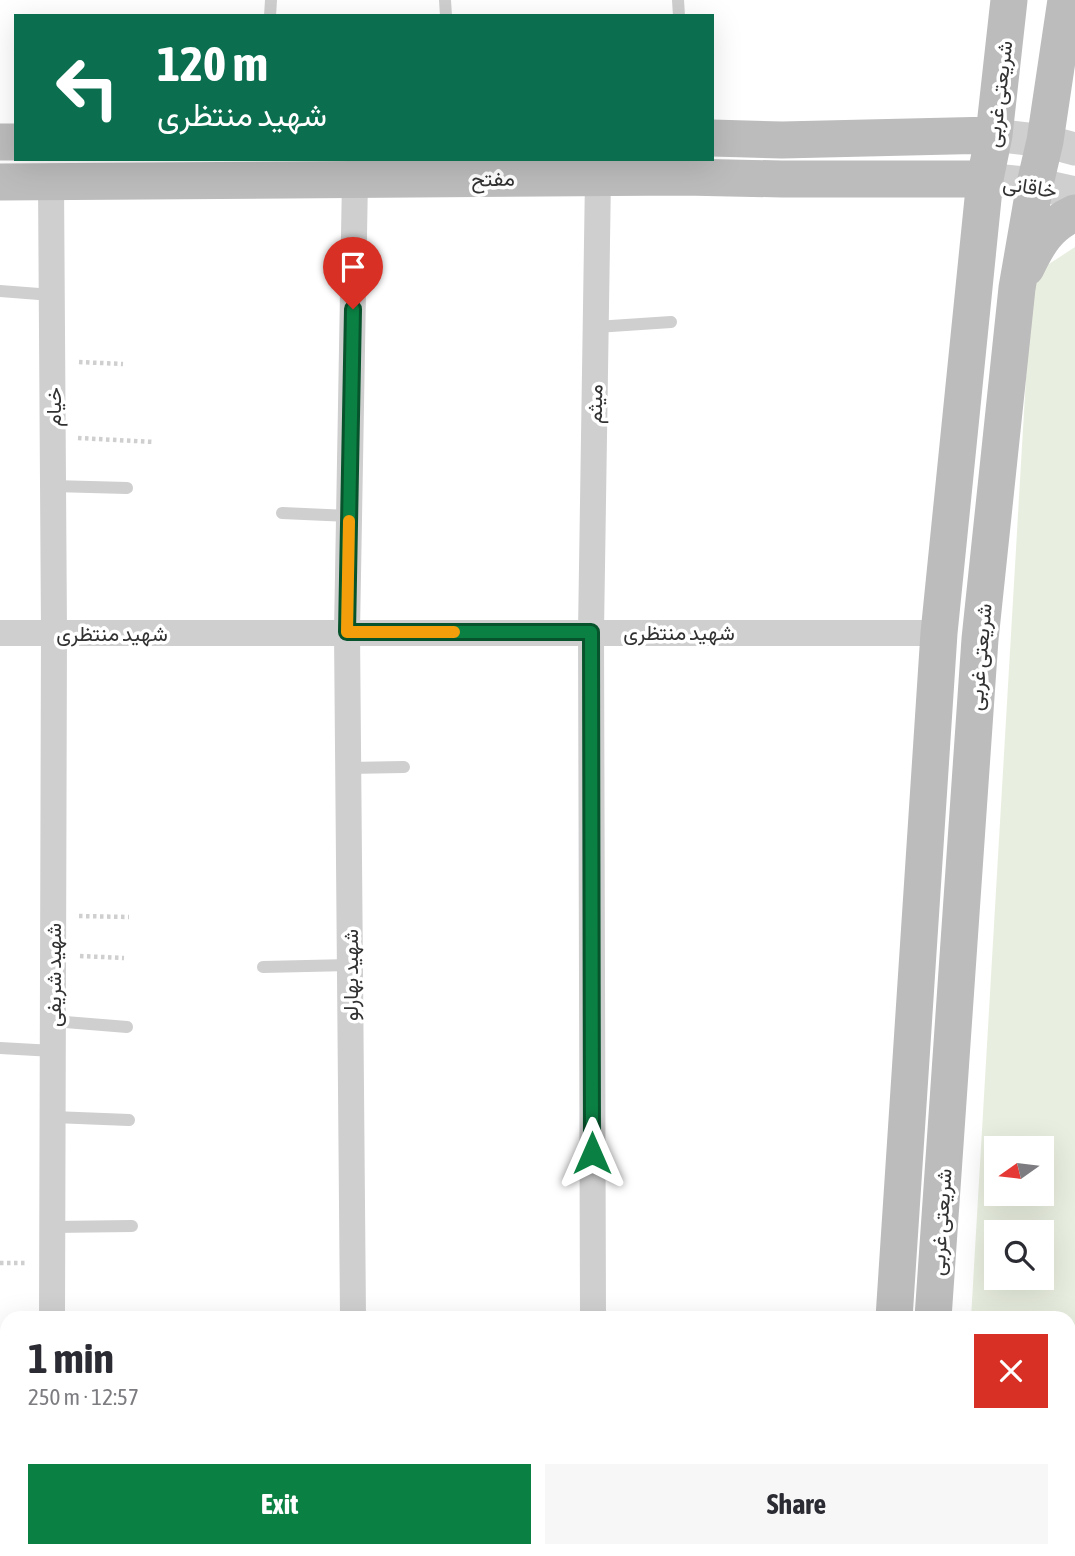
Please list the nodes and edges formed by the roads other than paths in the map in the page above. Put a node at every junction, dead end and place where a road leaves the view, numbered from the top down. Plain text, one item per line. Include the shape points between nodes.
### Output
1 (1009, 0) edge
2 (1066, 0) edge
3 (1061, 43) junction
4 (1075, 114) edge
5 (995, 135) junction
6 (714, 138) edge
7 (782, 140) junction
8 (1060, 145) edge
9 (598, 177) junction
10 (355, 179) junction
11 (782, 179) junction
12 (985, 179) junction
13 (0, 182) edge
14 (51, 182) junction
15 (1035, 184) junction
16 (1075, 193) edge
17 (1075, 214) edge
18 (1017, 288) junction
19 (0, 291) edge
20 (52, 295) junction
21 (671, 322) dead end
22 (596, 327) junction
23 (53, 486) junction
24 (127, 488) dead end
25 (282, 513) dead end
26 (349, 516) junction
27 (347, 632) junction
28 (591, 632) junction
29 (0, 633) edge
30 (54, 633) junction
31 (939, 633) junction
32 (404, 767) dead end
33 (348, 768) junction
34 (350, 965) junction
35 (263, 967) dead end
36 (53, 1021) junction
37 (127, 1027) dead end
38 (0, 1048) edge
39 (53, 1051) junction
40 (53, 1117) junction
41 (129, 1120) dead end
42 (132, 1226) dead end
43 (52, 1227) junction
44 (52, 1311) edge
45 (353, 1311) edge
46 (593, 1311) edge
47 (894, 1311) edge
48 (933, 1311) edge

1 - 5 main road, شریعتی غربی
2 - 3 main road, شریعتی غربی
3 - 4 main road via 1062,86
3 - 8 main road, شریعتی غربی
5 - 7 main road
5 - 8 street
5 - 12 main road, شریعتی غربی
6 - 7 main road
7 - 11 street
8 - 15 main road, شریعتی غربی
9 - 10 main road, مفتح
9 - 11 main road, مفتح
9 - 22 street, میثم
10 - 14 main road, مفتح
10 - 26 street, شهید بهارلو
11 - 12 main road, مفتح
12 - 15 street, خاقانی
12 - 31 main road, شریعتی غربی
13 - 14 main road, مفتح
14 - 20 street, خیام
15 - 16 street, خاقانی
15 - 18 main road, شریعتی غربی
17 - 18 main road via 1062,219 1039,241
18 - 48 main road, شریعتی غربی via 980,639
19 - 20 lane
20 - 23 street, خیام
21 - 22 lane
22 - 28 street, میثم
23 - 24 lane
23 - 30 street, خیام
25 - 26 lane
26 - 27 street, شهید بهارلو
27 - 28 street, شهید منتظری
27 - 30 street, شهید منتظری
27 - 33 street, شهید بهارلو
28 - 31 street, شهید منتظری
28 - 46 street, میثم
29 - 30 street, شهید منتظری
30 - 36 street, شهید شریفی
31 - 47 main road, شریعتی غربی
32 - 33 lane
33 - 34 street, شهید بهارلو
34 - 35 lane
34 - 45 street, شهید بهارلو
36 - 37 lane
36 - 39 street, شهید شریفی
38 - 39 lane
39 - 40 street, شهید شریفی
40 - 41 lane
40 - 43 street, شهید شریفی
42 - 43 lane
43 - 44 street, شهید شریفی

